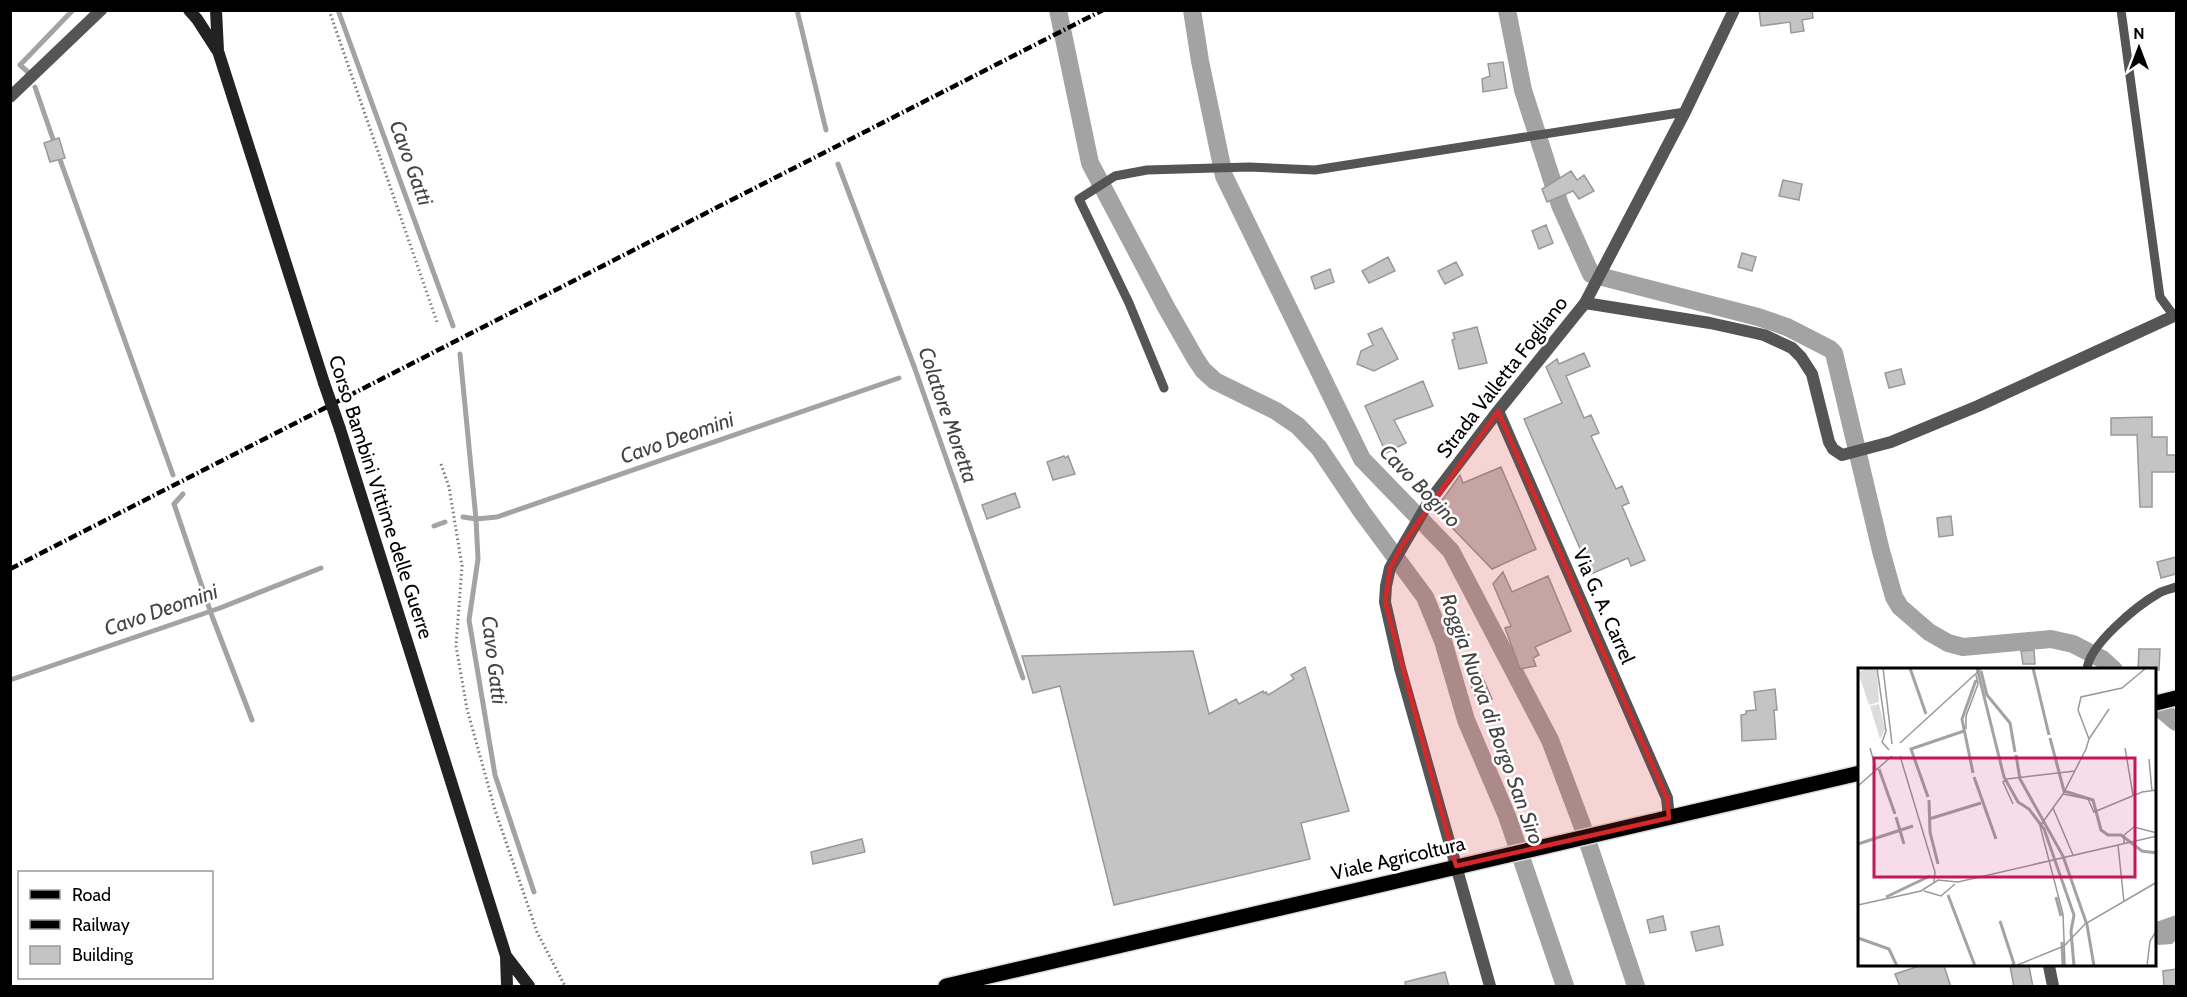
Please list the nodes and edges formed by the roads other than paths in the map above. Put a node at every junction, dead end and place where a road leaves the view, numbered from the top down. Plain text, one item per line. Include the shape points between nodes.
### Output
1 (189, 10) edge
2 (216, 10) edge
3 (1734, 10) edge
4 (2121, 10) edge
5 (101, 11) edge
6 (218, 51) junction
7 (12, 92) edge
8 (1685, 112) junction
9 (1585, 303) junction
10 (2175, 315) edge
11 (1164, 388) dead end
12 (1498, 411) junction
13 (2176, 587) edge
14 (2087, 668) edge
15 (2174, 699) edge
16 (2157, 703) edge
17 (1858, 772) edge
18 (1669, 818) junction
19 (1456, 866) junction
20 (506, 956) junction
21 (2049, 967) edge
22 (507, 987) edge
23 (529, 987) edge
24 (946, 987) edge
25 (1490, 987) edge
26 (2053, 987) edge

1 - 6 main road
2 - 6 main road
3 - 8 street, Strada Valletta Fogliano
4 - 10 lane via 2160,297
5 - 7 street
6 - 20 main road, Corso Bambini Vittime delle Guerre, bridge
8 - 9 street, Strada Valletta Fogliano
8 - 11 lane via 1315,170 1147,170 1115,176 1079,199
9 - 10 street via 1710,323 1764,335 1792,348 1808,365 1829,442 1842,455 1891,442 1978,406
9 - 12 street, Strada Valletta Fogliano
12 - 18 street, Via G. A. Carrel via 1667,798
12 - 19 street, Strada Valletta Fogliano via 1423,512 1392,564 1386,586 1385,602 1400,668
13 - 14 lane via 2159,593 2110,631 2096,646
15 - 16 main road
17 - 18 main road, Viale Agricoltura
18 - 19 main road, Viale Agricoltura
19 - 24 main road, Viale Agricoltura
19 - 25 street, Strada Valletta Fogliano
20 - 22 main road, Corso Bambini Vittime delle Guerre
20 - 23 main road, Corso Bambini Vittime delle Guerre
21 - 26 street

